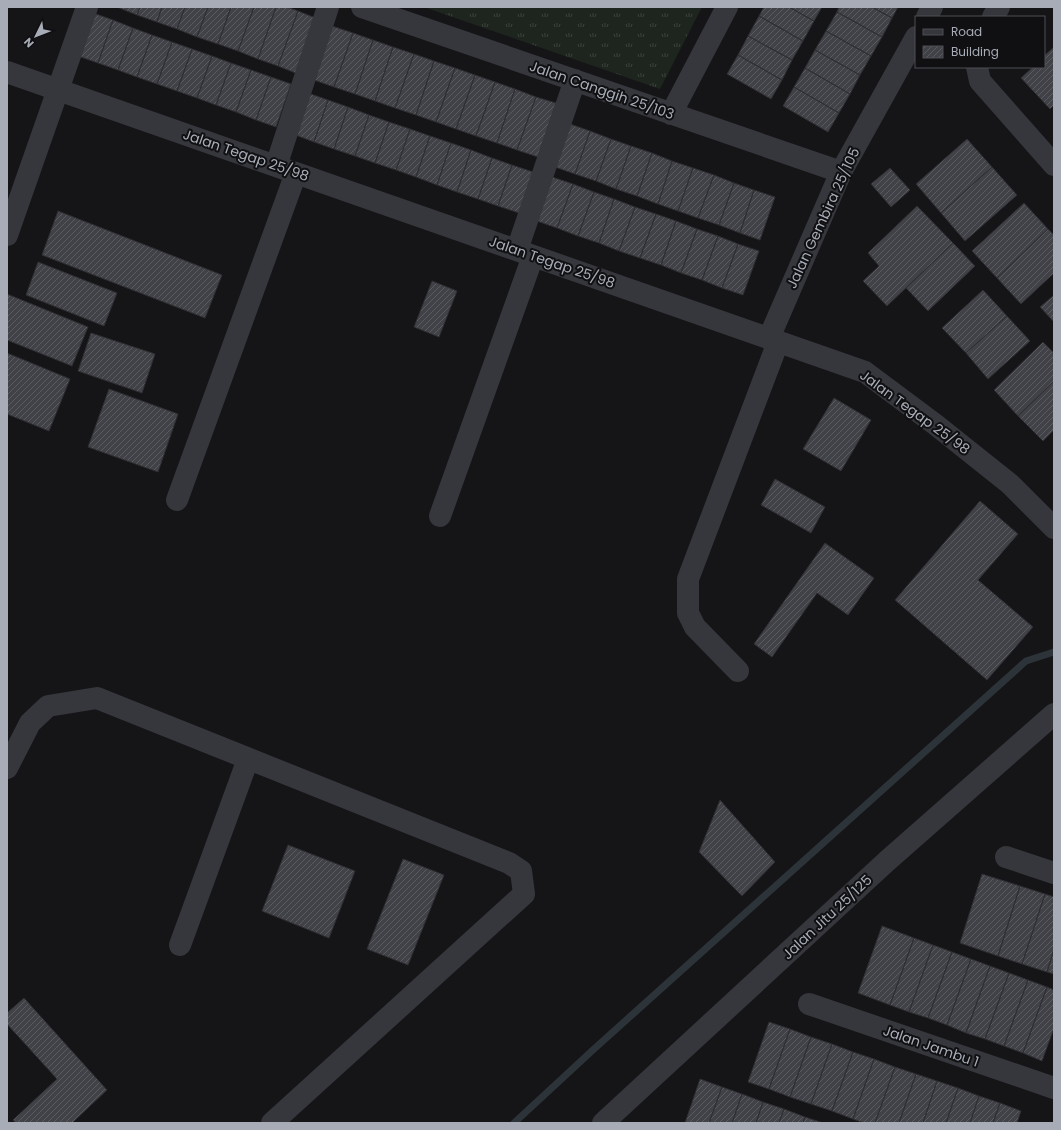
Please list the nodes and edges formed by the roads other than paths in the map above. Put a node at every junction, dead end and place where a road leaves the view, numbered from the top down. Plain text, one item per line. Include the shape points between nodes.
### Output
1 (87, 7) edge
2 (328, 7) edge
3 (362, 7) edge
4 (727, 7) edge
5 (932, 7) edge
6 (999, 7) edge
7 (928, 16) edge
8 (994, 16) edge
9 (915, 39) edge
10 (978, 68) edge
11 (7, 72) edge
12 (575, 80) junction
13 (58, 90) junction
14 (671, 114) junction
15 (1054, 165) edge
16 (276, 166) junction
17 (841, 172) junction
18 (296, 173) junction
19 (7, 235) edge
20 (525, 253) junction
21 (774, 340) junction
22 (177, 500) dead end
23 (440, 516) dead end
24 (1054, 528) edge
25 (738, 671) dead end
26 (1054, 714) edge
27 (248, 759) junction
28 (7, 768) edge
29 (1006, 857) dead end
30 (1054, 873) edge
31 (180, 945) dead end
32 (809, 1004) dead end
33 (1054, 1088) edge
34 (272, 1123) edge
35 (603, 1123) edge

1 - 13 street
2 - 16 street
3 - 12 street, Jalan Canggih 25/103
4 - 14 street
5 - 7 street
6 - 8 street
9 - 17 street, Jalan Gembira 25/105
10 - 15 street via 980,81
11 - 13 street, Jalan Tegap 25/98
12 - 14 street, Jalan Canggih 25/103
12 - 20 street
13 - 16 street, Jalan Tegap 25/98
13 - 19 street
14 - 17 street, Jalan Canggih 25/103
16 - 18 street, Jalan Tegap 25/98
17 - 21 street, Jalan Gembira 25/105
18 - 20 street, Jalan Tegap 25/98
18 - 22 street
20 - 21 street, Jalan Tegap 25/98
20 - 23 street
21 - 24 street, Jalan Tegap 25/98 via 865,372 1010,484
21 - 25 street, Jalan Gembira 25/105 via 688,579 688,613 695,627
26 - 35 street, Jalan Jitu 25/125 via 887,861
27 - 28 street via 96,698 48,706 30,723
27 - 31 street
27 - 34 street via 509,863 521,871 524,894
29 - 30 street
32 - 33 street, Jalan Jambu 1

